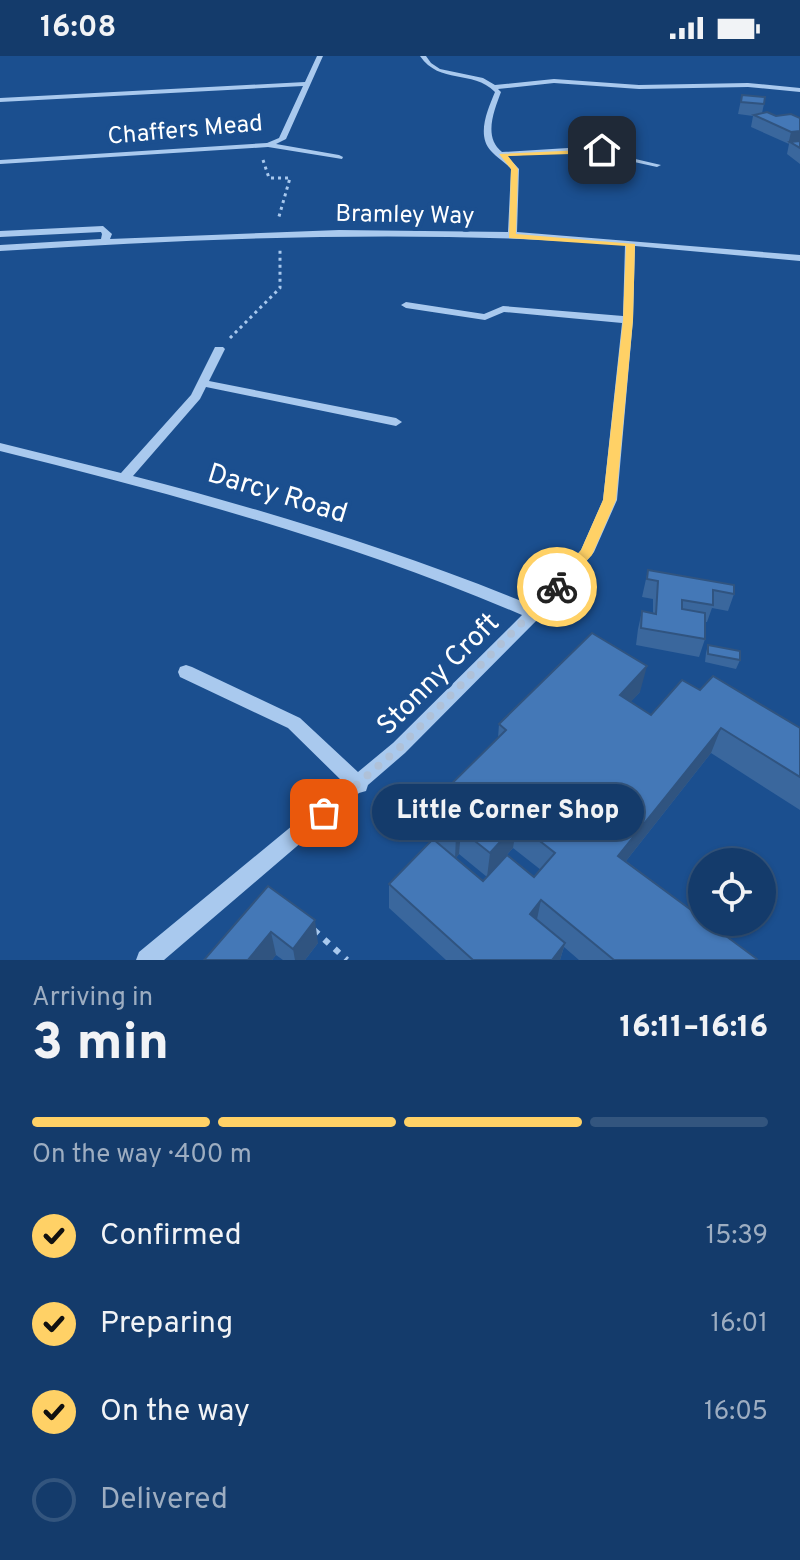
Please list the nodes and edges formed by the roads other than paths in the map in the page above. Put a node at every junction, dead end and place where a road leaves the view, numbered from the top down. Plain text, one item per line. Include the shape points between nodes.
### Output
1 (320, 56) edge
2 (423, 56) edge
3 (723, 56) edge
4 (739, 59) dead end
5 (308, 84) junction
6 (495, 87) junction
7 (800, 90) edge
8 (0, 100) edge
9 (263, 146) junction
10 (503, 154) junction
11 (339, 157) dead end
12 (0, 162) edge
13 (657, 165) dead end
14 (0, 234) edge
15 (512, 236) junction
16 (105, 241) junction
17 (630, 244) junction
18 (0, 248) edge
19 (800, 258) edge
20 (406, 305) dead end
21 (628, 320) junction
22 (219, 349) road end
23 (202, 383) junction
24 (396, 422) dead end
25 (0, 447) edge
26 (126, 476) junction
27 (534, 613) junction
28 (186, 672) dead end
29 (359, 785) junction
30 (147, 960) edge

1 - 5 street, Chaffers Mead
2 - 6 street via 438,71
3 - 4 street
5 - 8 street
5 - 9 street, Chaffers Mead via 282,139
6 - 7 street via 554,81
6 - 10 street via 487,138
9 - 11 street
9 - 12 street, Chaffers Mead
10 - 13 street via 602,150
10 - 15 street via 515,169
14 - 16 street, Bramley Way via 103,229
15 - 16 street, Bramley Way via 391,231
15 - 17 street, Bramley Way
16 - 18 street, Bramley Way
17 - 19 street, Bramley Way
17 - 21 street, Stonny Croft
20 - 21 street via 485,317 503,309
21 - 27 street, Stonny Croft via 610,500 587,552
22 - 23 street
23 - 24 street
23 - 26 street
25 - 26 street, Darcy Road
26 - 27 street, Darcy Road via 357,543
27 - 29 street, Stonny Croft
28 - 29 street via 294,723
29 - 30 street, Stonny Croft

